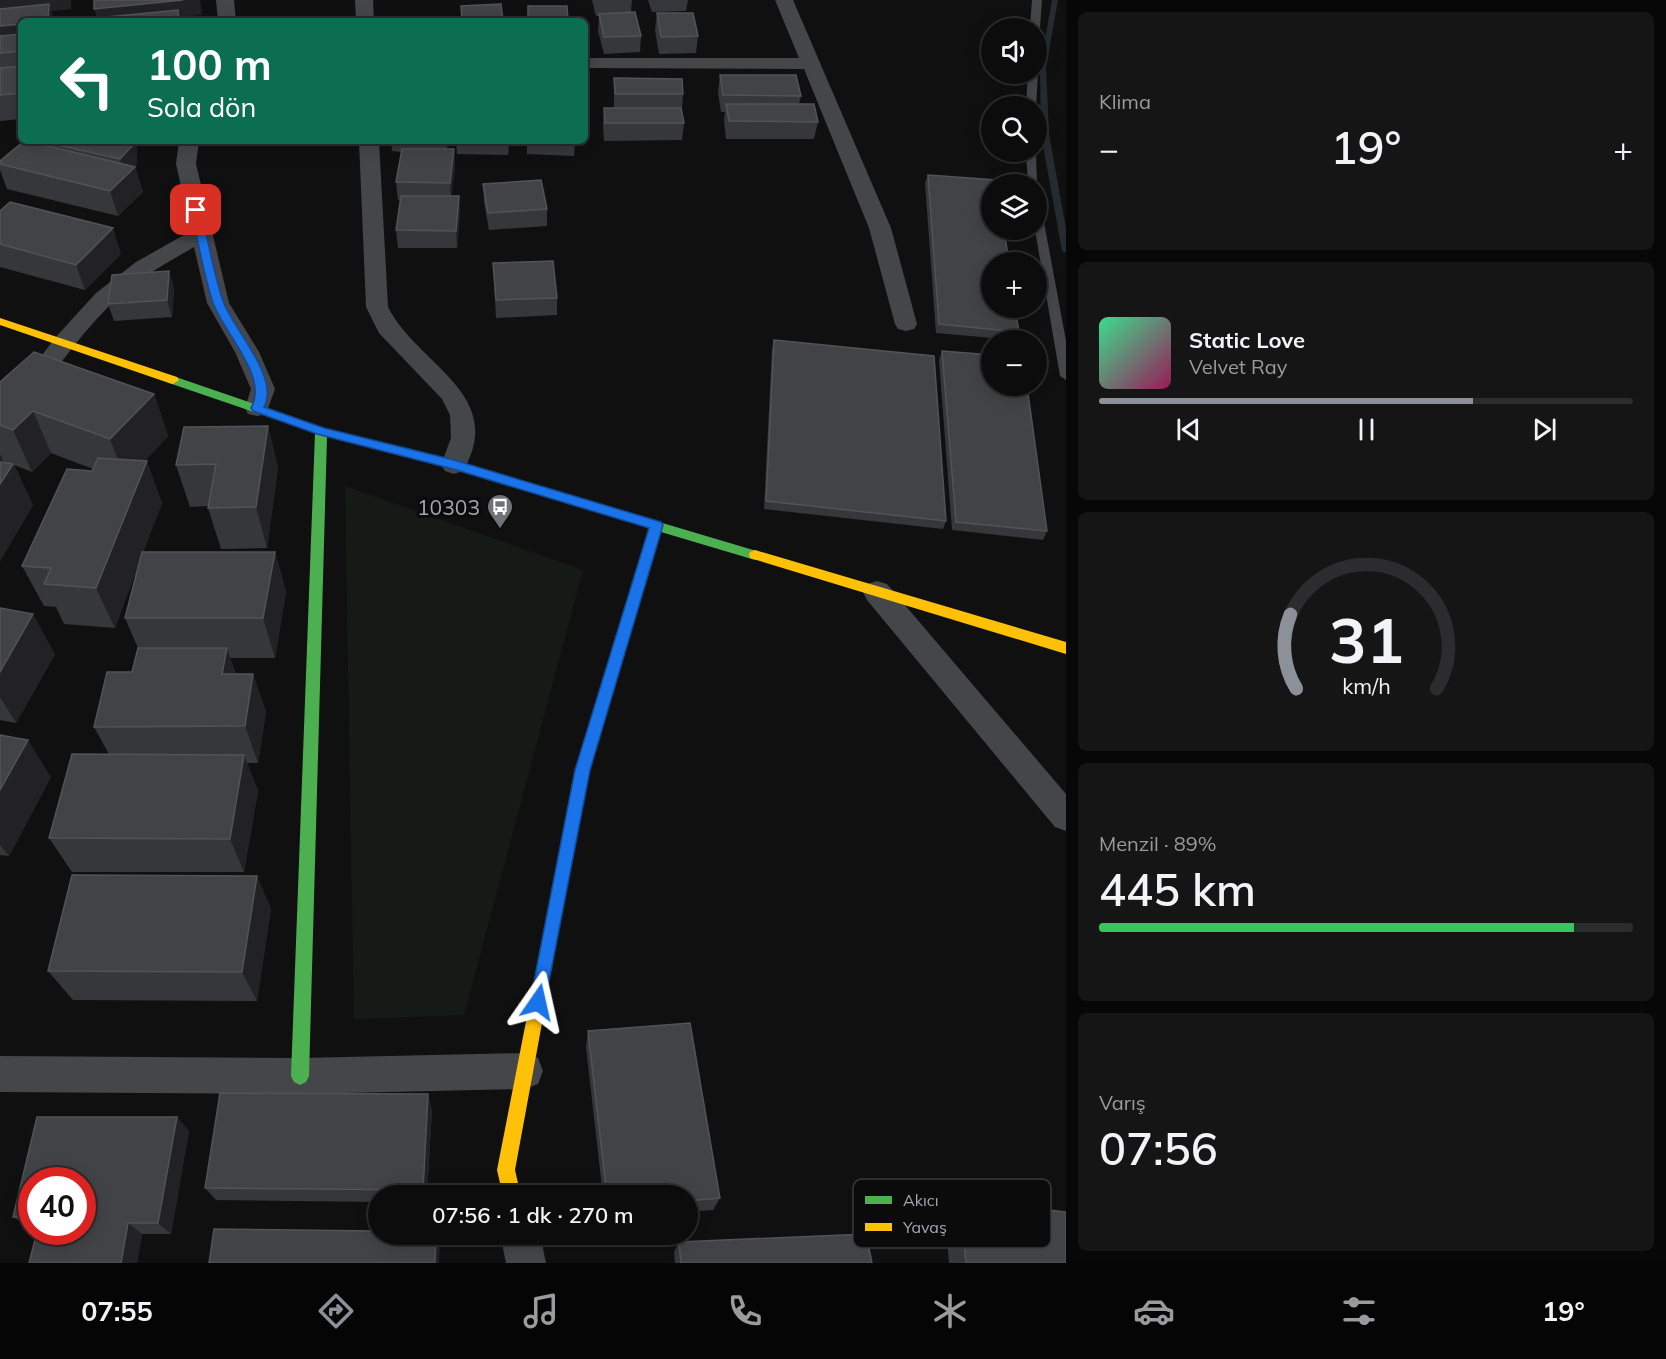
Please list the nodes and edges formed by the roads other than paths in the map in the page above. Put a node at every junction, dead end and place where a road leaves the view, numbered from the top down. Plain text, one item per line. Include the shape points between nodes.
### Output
1 (225, 0) edge
2 (364, 0) edge
3 (784, 0) edge
4 (1037, 0) edge
5 (227, 18) edge
6 (365, 18) edge
7 (1036, 18) edge
8 (588, 63) edge
9 (811, 64) junction
10 (189, 144) edge
11 (369, 144) edge
12 (201, 234) junction
13 (1042, 240) edge
14 (0, 321) edge
15 (906, 324) dead end
16 (63, 343) junction
17 (1066, 376) edge
18 (257, 408) junction
19 (0, 429) edge
20 (321, 431) junction
21 (454, 465) junction
22 (657, 525) junction
23 (878, 592) junction
24 (1066, 648) edge
25 (1066, 817) edge
26 (525, 1071) junction
27 (0, 1074) edge
28 (300, 1076) junction
29 (509, 1185) edge
30 (522, 1245) edge
31 (526, 1263) edge

1 - 5 street
2 - 6 street
3 - 9 street
4 - 7 lane
8 - 9 street
9 - 15 street via 880,228
10 - 12 street via 186,164
11 - 21 street via 377,307 393,335 458,403 466,430
12 - 16 street via 144,267 104,298
12 - 18 street via 218,303 263,389
13 - 17 lane
14 - 16 street
16 - 18 street
16 - 19 street
18 - 20 street
20 - 21 street
20 - 28 street
21 - 22 street
22 - 23 street
22 - 26 street via 583,770
23 - 24 street
23 - 25 street
26 - 28 street
26 - 29 street via 506,1170
27 - 28 street
30 - 31 street

